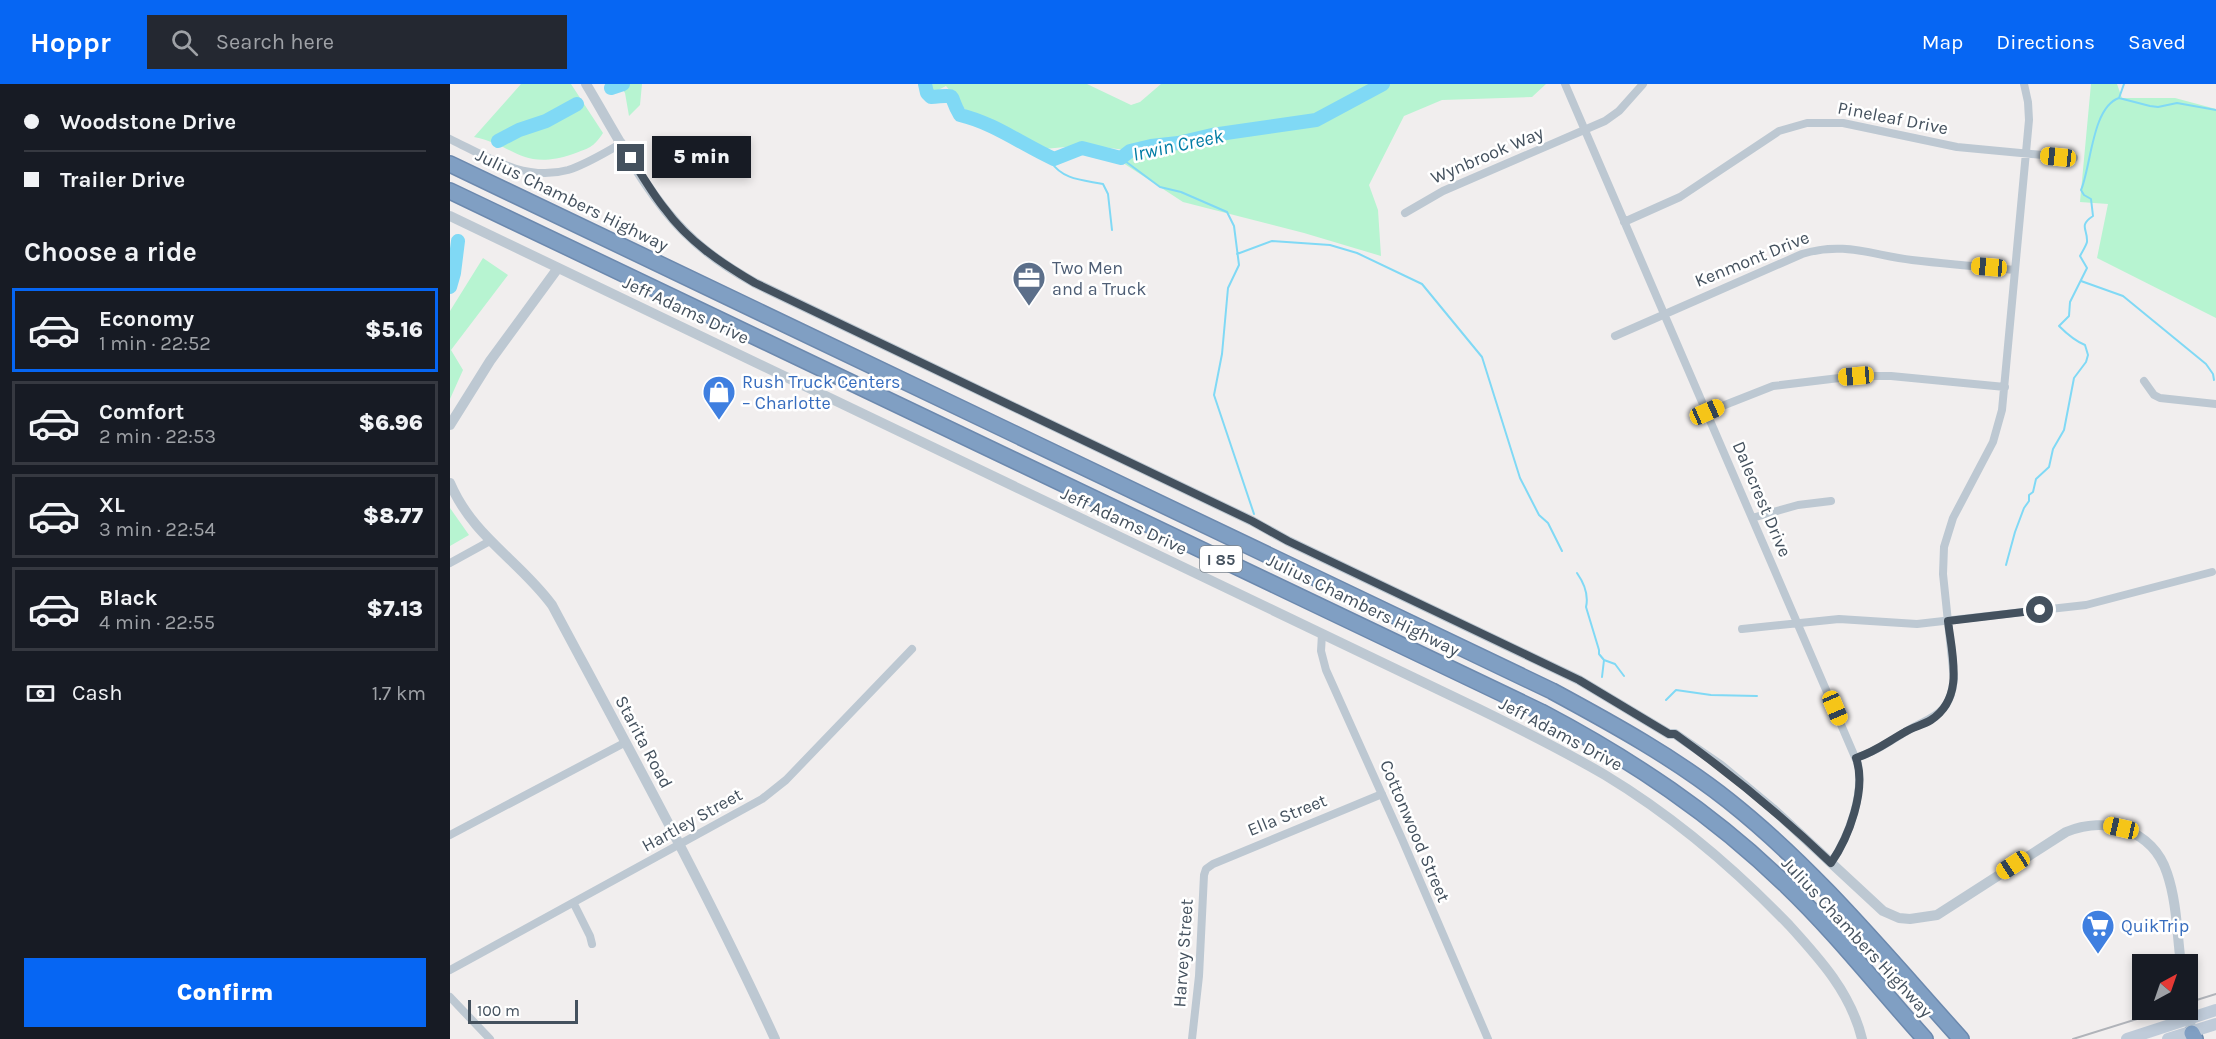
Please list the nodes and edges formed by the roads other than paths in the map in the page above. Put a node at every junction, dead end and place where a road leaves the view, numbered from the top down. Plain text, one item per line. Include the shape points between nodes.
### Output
1 (586, 84) edge
2 (1564, 84) edge
3 (1643, 84) edge
4 (2024, 84) edge
5 (1585, 130) junction
6 (450, 139) edge
7 (622, 143) junction
8 (2026, 154) junction
9 (2074, 158) dead end
10 (450, 164) edge
11 (450, 191) edge
12 (1405, 213) dead end
13 (450, 216) edge
14 (1624, 222) junction
15 (558, 268) junction
16 (2015, 270) junction
17 (1664, 314) junction
18 (1615, 336) dead end
19 (2144, 381) dead end
20 (2005, 387) junction
21 (2216, 404) edge
22 (1707, 412) junction
23 (450, 425) edge
24 (450, 483) edge
25 (1831, 501) dead end
26 (1752, 518) junction
27 (490, 541) junction
28 (450, 563) edge
29 (2212, 572) dead end
30 (1948, 621) junction
31 (1798, 623) junction
32 (1742, 629) dead end
33 (1322, 634) junction
34 (912, 649) dead end
35 (626, 742) junction
36 (1856, 758) junction
37 (1382, 794) junction
38 (450, 835) edge
39 (679, 845) junction
40 (1831, 863) junction
41 (1206, 869) joint
42 (574, 904) junction
43 (592, 944) dead end
44 (2180, 954) edge
45 (450, 970) edge
46 (450, 997) edge
47 (2216, 1010) edge
48 (2216, 1024) edge
49 (2191, 1027) edge
50 (1922, 1037) edge
51 (490, 1039) edge
52 (775, 1039) edge
53 (1192, 1039) edge
54 (1488, 1039) edge
55 (1862, 1039) edge
56 (1961, 1039) edge
57 (2127, 1039) edge
58 (2168, 1039) edge

1 - 7 street
2 - 5 street, Dalecrest Drive
3 - 5 street, Wynbrook Way via 1614,116
4 - 8 street via 2029,111
5 - 12 street, Wynbrook Way via 1443,191
5 - 14 street, Dalecrest Drive
6 - 7 street via 510,168 545,173 570,169
7 - 40 street via 666,211 695,242 729,268 1579,680 1675,734 1720,765
8 - 9 street, Pineleaf Drive
8 - 14 street, Pineleaf Drive via 1936,144 1843,123 1808,123 1779,131 1680,197
8 - 16 street
10 - 56 highway, Julius Chambers Highway / I 85 via 1612,723 1712,788 1787,851
11 - 50 highway, Julius Chambers Highway / I 85 via 1586,735 1646,771 1787,886
13 - 15 street, Jeff Adams Drive
14 - 17 street, Dalecrest Drive
15 - 23 street via 490,361
15 - 33 street, Jeff Adams Drive
16 - 17 street, Kenmont Drive via 1825,248 1802,254
16 - 20 street
17 - 18 street, Kenmont Drive
17 - 22 street, Dalecrest Drive
19 - 21 street via 2160,398
20 - 22 street via 1891,376 1836,378 1773,386
20 - 30 street via 1993,442 1957,508 1946,537 1943,563
22 - 26 street, Dalecrest Drive
24 - 27 street, Starita Road via 464,512
25 - 26 street via 1798,505
26 - 31 street, Dalecrest Drive
27 - 28 street
27 - 35 street, Starita Road via 552,605
29 - 30 street via 2086,605
30 - 31 street via 1903,624 1839,619
30 - 36 street via 1954,679 1945,706 1929,721 1881,749
31 - 32 street
31 - 36 street, Dalecrest Drive
33 - 37 street, Cottonwood Street via 1326,670
33 - 55 street, Jeff Adams Drive via 1540,739 1663,814 1731,869 1800,936 1843,991
34 - 39 street, Hartley Street via 786,780 754,805
35 - 38 street
35 - 39 street, Starita Road
36 - 40 street, Dalecrest Drive via 1860,772 1858,795 1844,840
37 - 41 street, Ella Street
37 - 54 street, Cottonwood Street
39 - 42 street, Hartley Street
39 - 52 street, Starita Road via 723,927
40 - 44 street via 1883,911 1899,918 1921,919 1937,915 2066,832 2088,825 2121,828 2147,843 2164,865
41 - 53 street, Harvey Street
42 - 43 street
42 - 45 street, Hartley Street
46 - 51 street
47 - 49 main road
48 - 49 main road
49 - 57 main road
49 - 58 main road

